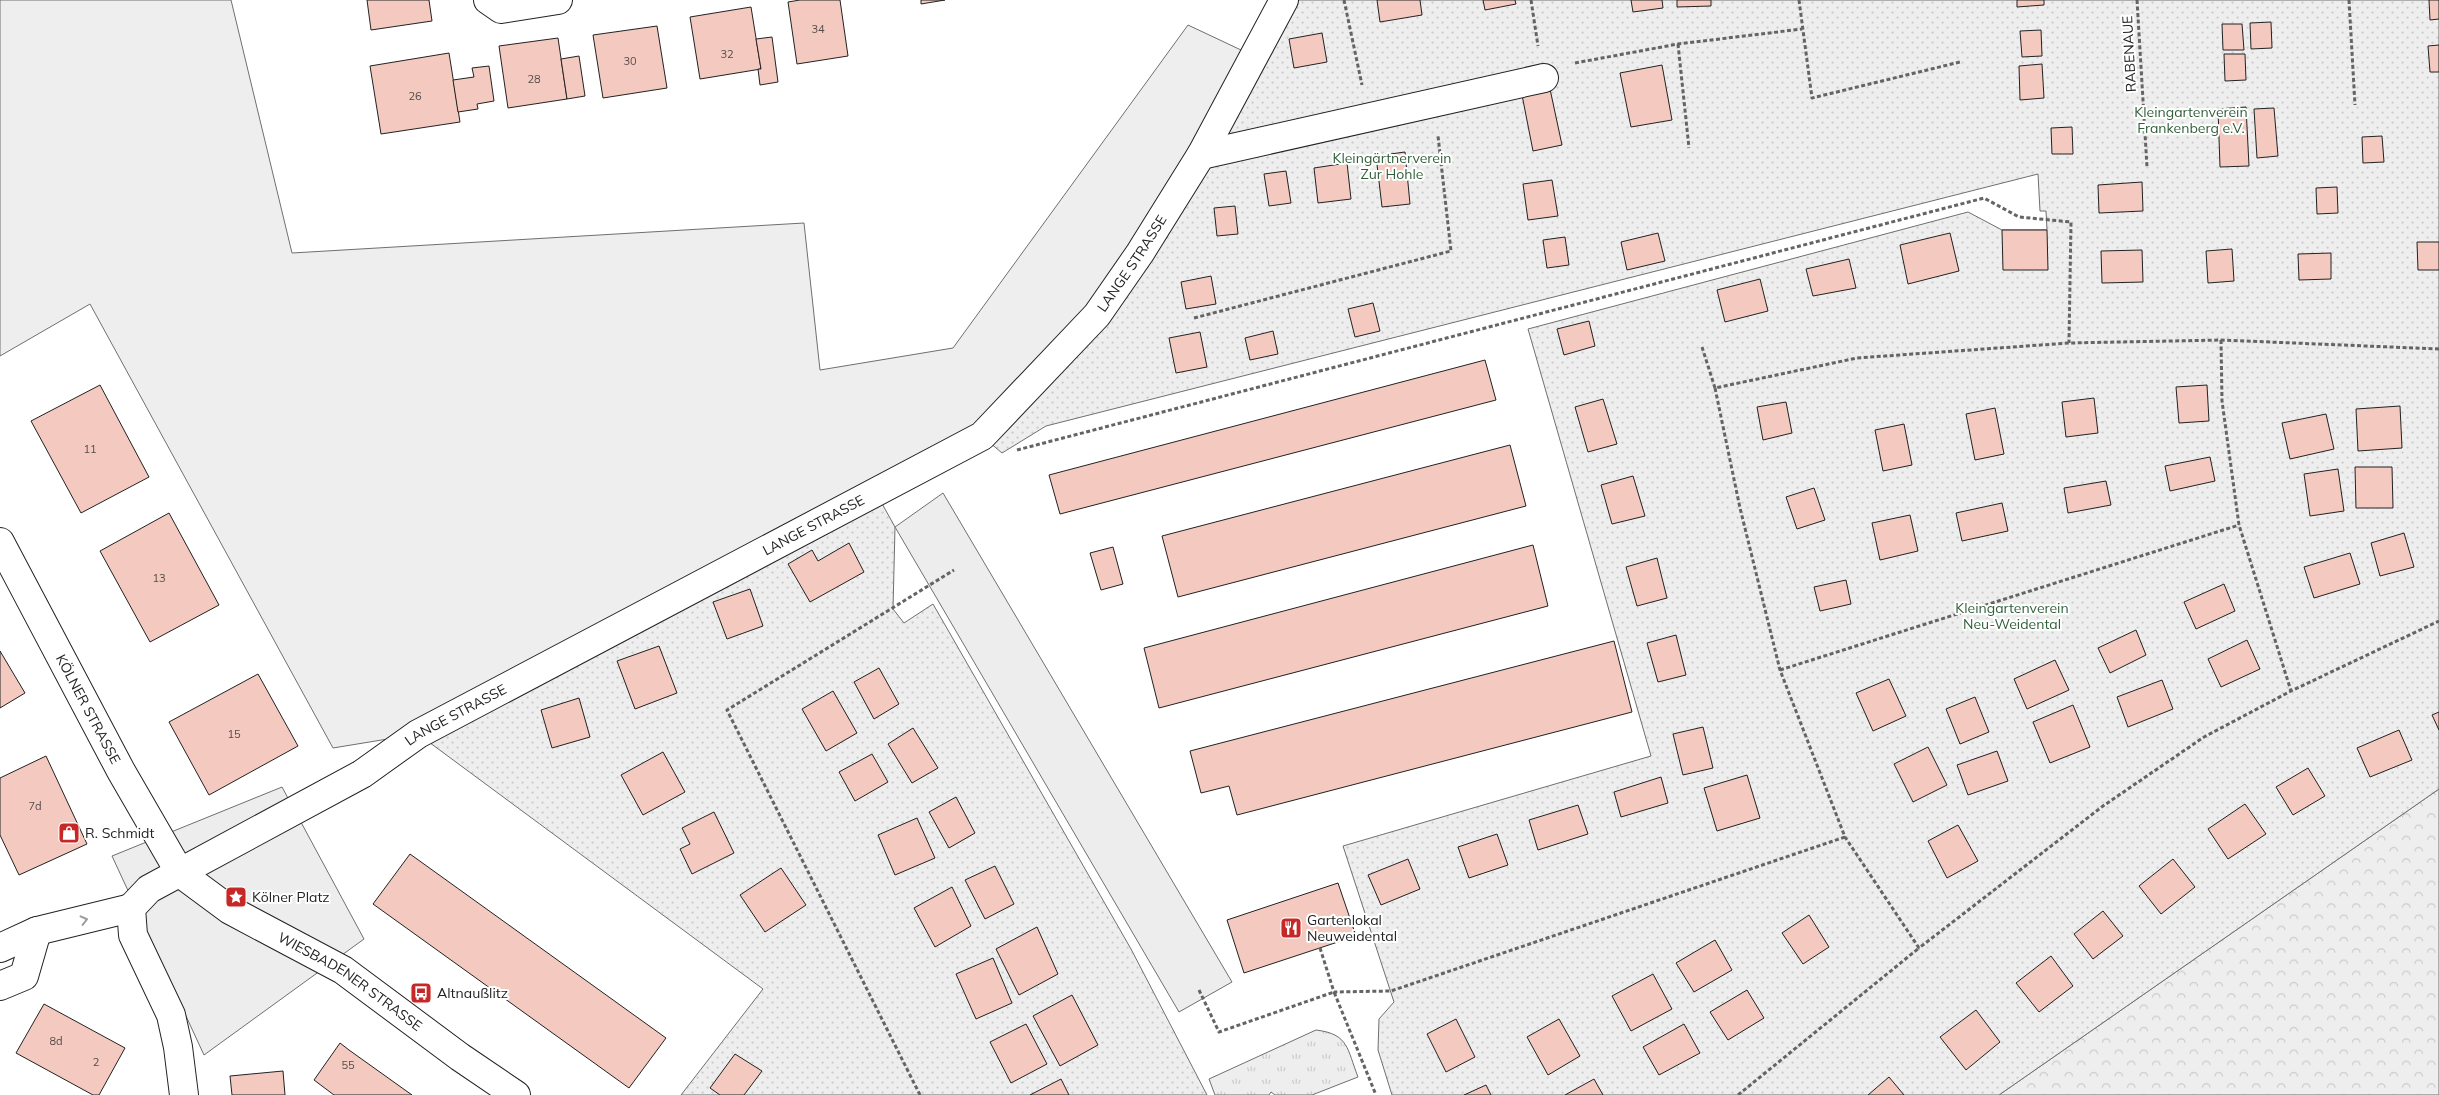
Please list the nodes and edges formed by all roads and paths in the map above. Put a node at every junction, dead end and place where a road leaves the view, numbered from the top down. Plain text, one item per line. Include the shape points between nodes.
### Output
1 (488, 0) edge
2 (558, 0) edge
3 (1284, 0) edge
4 (1344, 0) edge
5 (1531, 0) edge
6 (1799, 0) edge
7 (2137, 0) edge
8 (2349, 0) edge
9 (1802, 29) junction
10 (1678, 44) junction
11 (1960, 62) dead end
12 (1543, 74) junction
13 (1434, 103) junction
14 (2355, 105) dead end
15 (1369, 117) junction
16 (1689, 148) dead end
17 (1201, 154) junction
18 (2147, 167) dead end
19 (1194, 318) dead end
20 (2221, 340) junction
21 (2069, 343) junction
22 (1702, 347) dead end
23 (2439, 349) edge
24 (1715, 388) junction
25 (1012, 451) dead end
26 (2239, 525) junction
27 (0, 542) edge
28 (954, 570) dead end
29 (2439, 621) edge
30 (1780, 670) junction
31 (2290, 691) junction
32 (1845, 837) junction
33 (180, 874) junction
34 (131, 908) junction
35 (37, 932) junction
36 (0, 948) edge
37 (1320, 948) dead end
38 (1919, 948) junction
39 (0, 986) edge
40 (1198, 990) dead end
41 (1334, 992) junction
42 (184, 1095) edge
43 (516, 1095) edge
44 (920, 1095) edge
45 (1376, 1095) edge
46 (1738, 1095) edge

1 - 2 street via 501,9
3 - 17 street, LANGE STRASSE
4 - 15 path
5 - 12 path
6 - 9 path
7 - 18 path, RABENAUE
8 - 14 path
9 - 10 path
9 - 11 path via 1812,98
10 - 12 path
10 - 16 path
12 - 13 street
13 - 15 street
13 - 19 path via 1451,251
15 - 17 street
17 - 33 street, LANGE STRASSE via 1097,315 982,436 418,734 362,774
20 - 21 path
20 - 23 path
20 - 26 path via 2222,401
21 - 24 path via 1857,358
21 - 25 path via 2071,222 2019,217 1984,198
22 - 24 path
24 - 30 path via 1740,508
26 - 30 path
26 - 31 path
27 - 33 street, KÖLNER STRASSE
28 - 44 path via 727,710
29 - 31 path
30 - 32 path
31 - 38 path via 2204,737 2103,806
32 - 38 path
32 - 41 path via 1391,991
33 - 34 street, LANGE STRASSE via 149,889
33 - 43 street, WIESBADENER STRASSE via 230,910 343,970
35 -> 34 street
34 - 42 street via 133,935 171,1015
35 - 36 street
35 - 39 street via 24,976
37 - 41 path
38 - 46 path
40 - 41 path via 1219,1032
41 - 45 path

